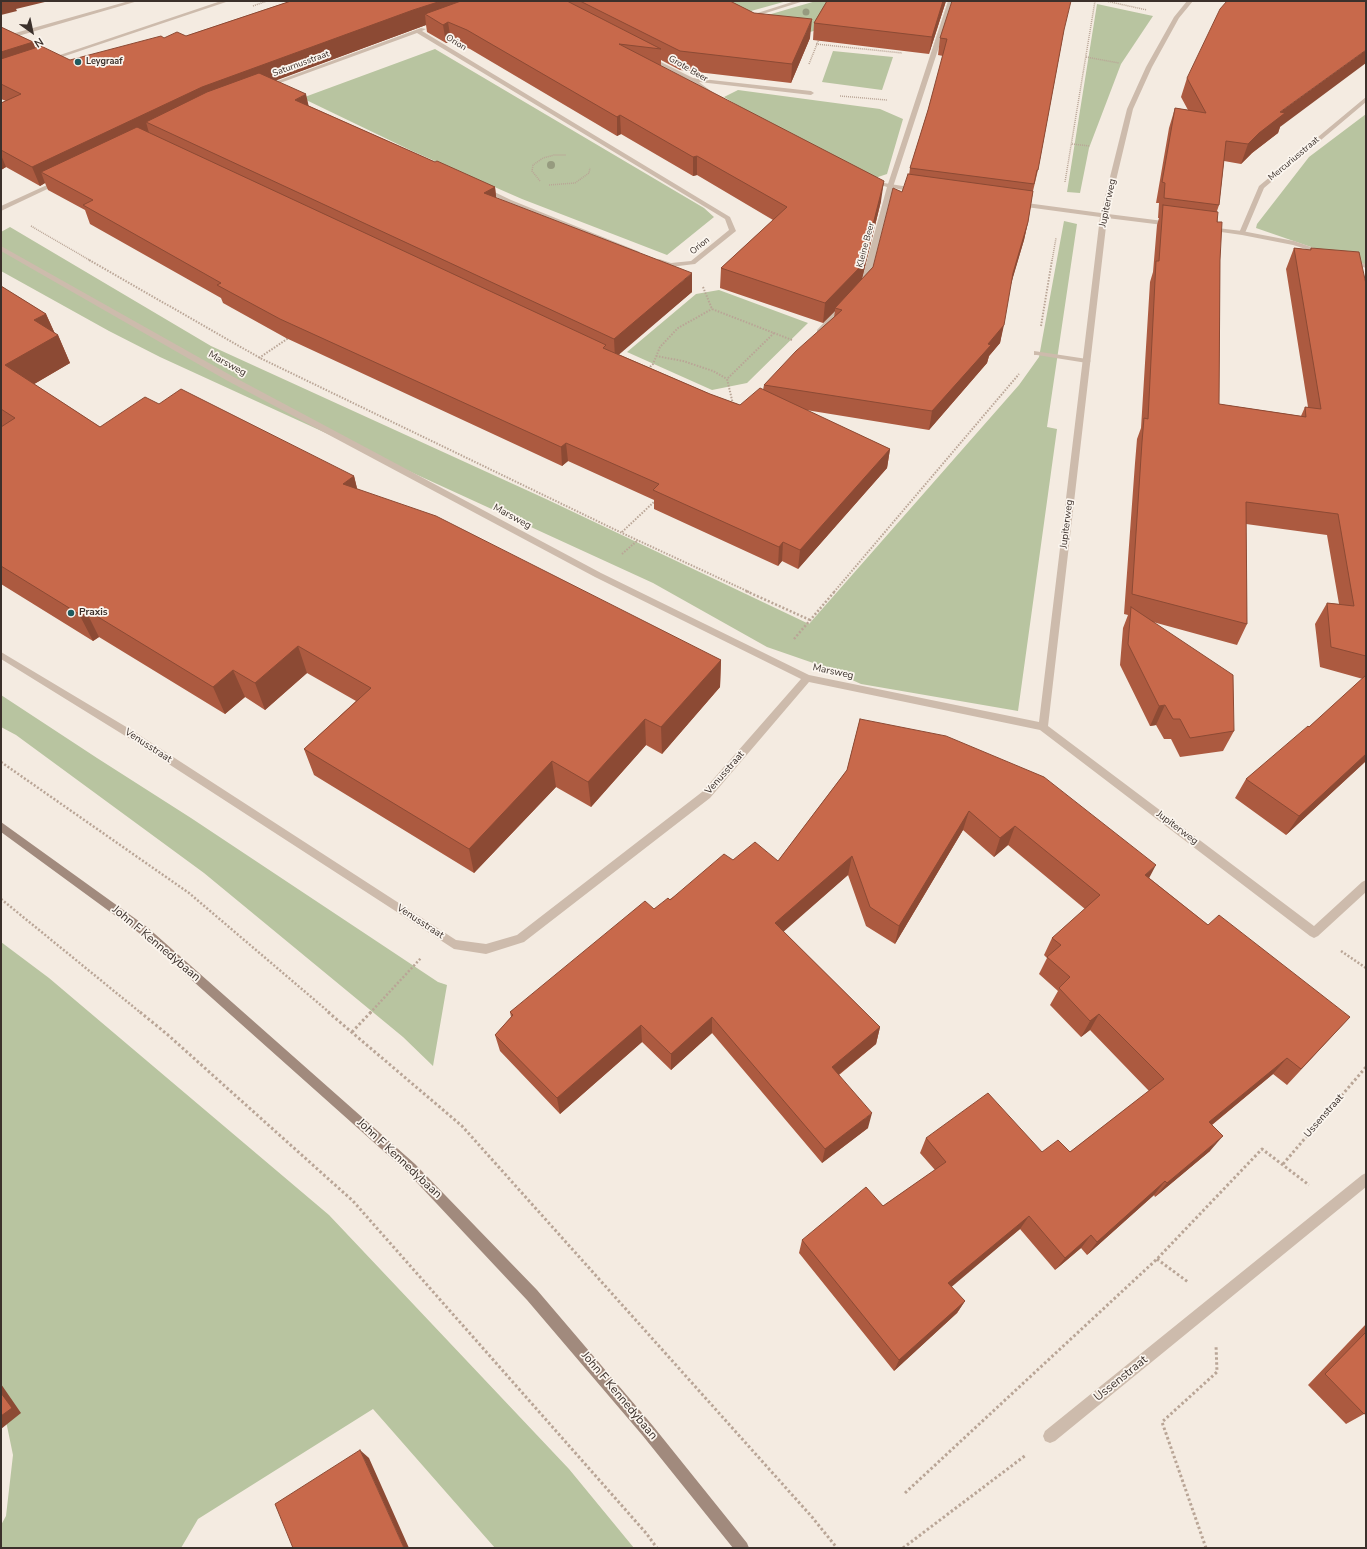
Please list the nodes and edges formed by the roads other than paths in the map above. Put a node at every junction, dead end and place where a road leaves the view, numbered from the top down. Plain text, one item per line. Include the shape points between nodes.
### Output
1 (135, 1) edge
2 (226, 1) edge
3 (801, 1) edge
4 (951, 1) edge
5 (1190, 1) edge
6 (740, 19) edge
7 (433, 26) edge
8 (418, 31) junction
9 (1, 39) edge
10 (644, 55) edge
11 (44, 61) edge
12 (693, 80) junction
13 (264, 89) edge
14 (812, 93) road end
15 (720, 99) edge
16 (1366, 99) edge
17 (66, 178) edge
18 (876, 183) edge
19 (474, 185) edge
20 (890, 187) junction
21 (921, 191) edge
22 (1014, 203) edge
23 (1, 209) edge
24 (1104, 215) junction
25 (1181, 225) edge
26 (1204, 228) edge
27 (1242, 233) junction
28 (1, 248) edge
29 (640, 254) edge
30 (1330, 255) edge
31 (655, 259) edge
32 (1344, 259) edge
33 (1366, 266) edge
34 (860, 290) edge
35 (850, 300) edge
36 (807, 346) edge
37 (1037, 353) road end
38 (1087, 361) junction
39 (1, 655) edge
40 (807, 678) junction
41 (1043, 727) junction
42 (1, 826) edge
43 (1366, 885) edge
44 (1366, 1179) edge
45 (1050, 1436) road end
46 (742, 1548) edge

1 - 9 street
2 - 11 street
3 - 6 street
4 - 20 street, Kleine Beer
5 - 24 street, Jupiterweg via 1177,17 1130,109
7 - 8 street, Saturnusstraat
8 - 13 street, Saturnusstraat
8 - 31 street, Orion via 728,218 733,231 693,263 670,265
10 - 12 street, Grote Beer
12 - 14 street
12 - 15 street, Grote Beer
16 - 27 street, Mercuriusstraat via 1261,187
17 - 23 street
18 - 20 street
19 - 29 street
20 - 21 street
20 - 34 street, Kleine Beer via 864,285
22 - 24 street
24 - 25 street
24 - 38 street, Jupiterweg
26 - 27 street
27 - 30 street via 1294,243
28 - 40 street, Marsweg via 229,378 598,575
32 - 33 street
35 - 36 street
37 - 38 street
38 - 41 street, Jupiterweg
39 - 40 street, Venusstraat via 130,734 454,944 486,949 520,939 706,795
40 - 41 street, Marsweg
41 - 43 street, Jupiterweg via 1314,933
42 - 46 main road, John F Kennedybaan via 143,930 411,1168 532,1294 648,1431
44 - 45 street, Ussenstraat

